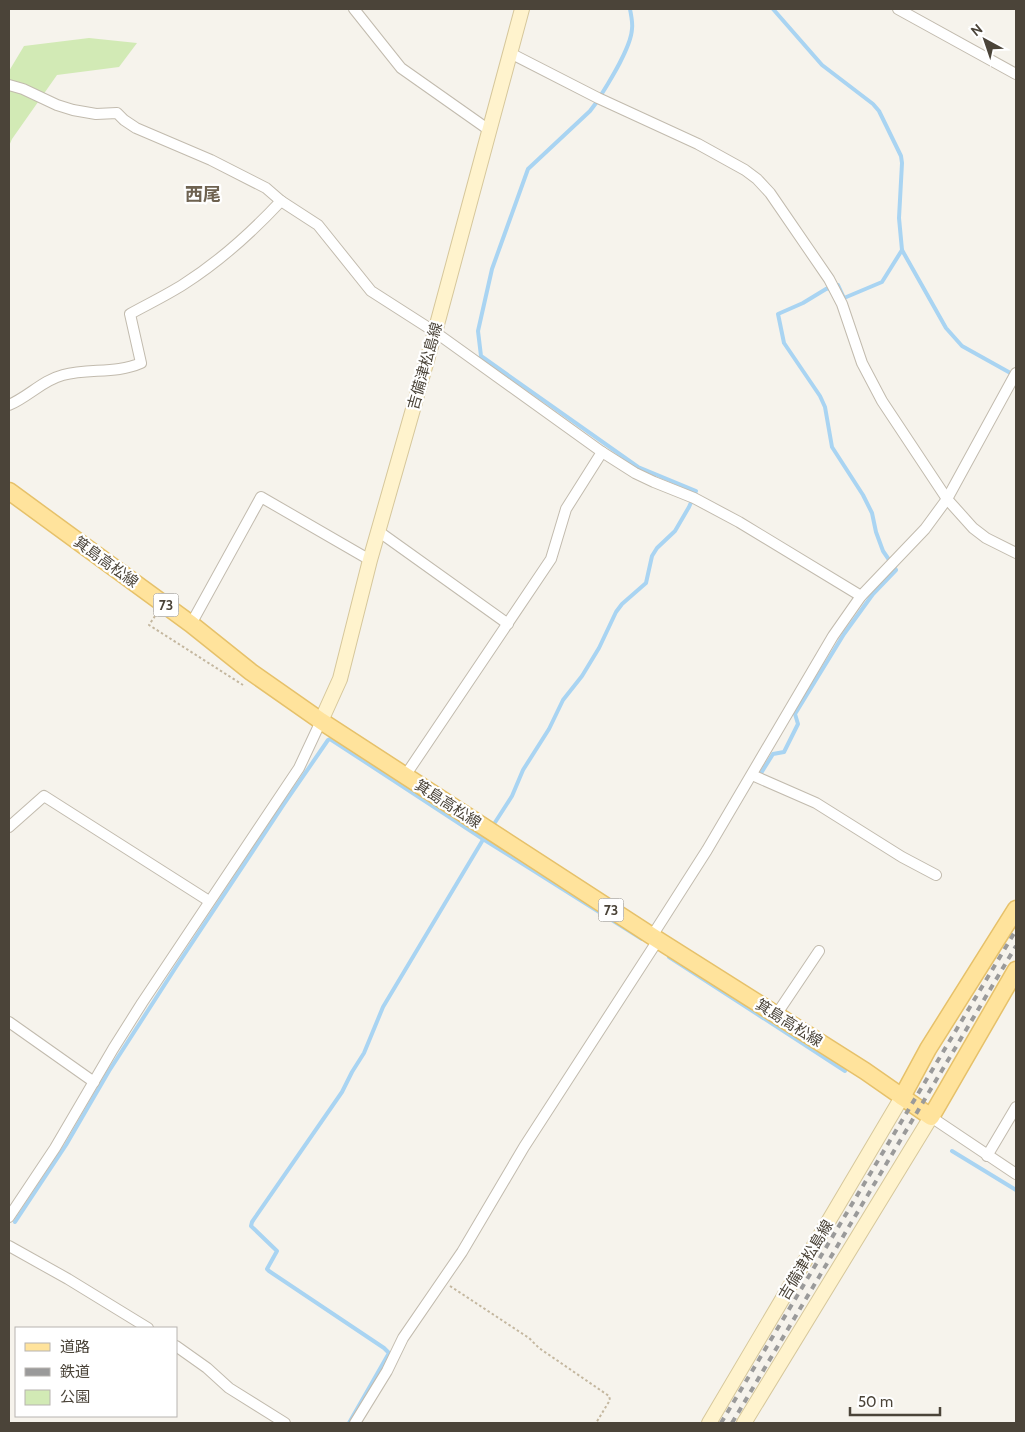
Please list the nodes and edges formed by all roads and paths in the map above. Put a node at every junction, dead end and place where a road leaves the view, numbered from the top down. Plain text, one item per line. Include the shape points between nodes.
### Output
1 (354, 9) edge
2 (522, 9) edge
3 (898, 9) edge
4 (510, 53) junction
5 (1016, 74) edge
6 (9, 85) edge
7 (489, 130) junction
8 (280, 201) junction
9 (435, 332) junction
10 (1014, 377) edge
11 (9, 405) edge
12 (602, 452) junction
13 (9, 491) edge
14 (947, 499) junction
15 (378, 531) junction
16 (1016, 553) edge
17 (370, 560) junction
18 (861, 596) junction
19 (159, 610) dead end
20 (191, 624) junction
21 (508, 624) junction
22 (244, 686) dead end
23 (322, 721) junction
24 (405, 776) junction
25 (756, 777) junction
26 (9, 827) edge
27 (936, 875) dead end
28 (209, 902) junction
29 (1016, 909) edge
30 (654, 943) junction
31 (819, 950) dead end
32 (1016, 970) edge
33 (776, 1015) junction
34 (9, 1022) edge
35 (94, 1082) junction
36 (902, 1097) junction
37 (1016, 1107) edge
38 (931, 1117) junction
39 (987, 1156) junction
40 (1016, 1174) edge
41 (9, 1217) edge
42 (9, 1246) edge
43 (442, 1281) junction
44 (146, 1327) edge
45 (178, 1347) edge
46 (285, 1423) edge
47 (355, 1423) edge
48 (596, 1423) edge
49 (709, 1423) edge
50 (744, 1423) edge

1 - 7 street via 401,68
2 - 4 main road, 吉備津松島線
3 - 5 street
4 - 7 main road, 吉備津松島線
4 - 14 street via 676,133 757,179 834,286 862,363 882,402
6 - 8 street via 73,110 117,113 136,128 266,188
7 - 9 main road, 吉備津松島線
8 - 9 street via 318,224 371,291
8 - 11 street via 243,240 185,284 130,314 140,363 130,368 62,375
9 - 12 street
9 - 15 main road, 吉備津松島線
10 - 14 street
12 - 18 street via 635,473 693,497 739,522
12 - 21 street via 566,509 551,559
13 - 20 main road, 箕島高松線 / 73
14 - 16 street via 986,538
14 - 18 street via 925,529
15 - 17 main road, 吉備津松島線
15 - 21 street
17 - 20 street via 261,497
17 - 23 main road, 吉備津松島線 via 340,679
18 - 25 street via 833,636
19 - 22 path via 149,625
20 - 23 main road, 箕島高松線 / 73 via 251,672
21 - 24 street
23 - 24 main road, 箕島高松線 / 73
23 - 28 street via 299,768
24 - 30 main road, 箕島高松線 / 73
25 - 27 street via 816,804
25 - 30 street
26 - 28 street via 44,796
28 - 35 street via 142,1002
29 - 36 main road
30 - 33 main road, 箕島高松線 / 73
30 - 43 street
31 - 33 street
32 - 38 main road
33 - 36 main road, 箕島高松線 / 73
34 - 35 street
35 - 41 street via 56,1148
36 - 38 main road, 箕島高松線 / 73
36 - 49 main road, 吉備津松島線
37 - 39 street
38 - 39 street
38 - 50 main road
39 - 40 street
42 - 44 street
43 - 47 street via 403,1338
43 - 48 path via 609,1396 610,1400
45 - 46 street via 229,1388

